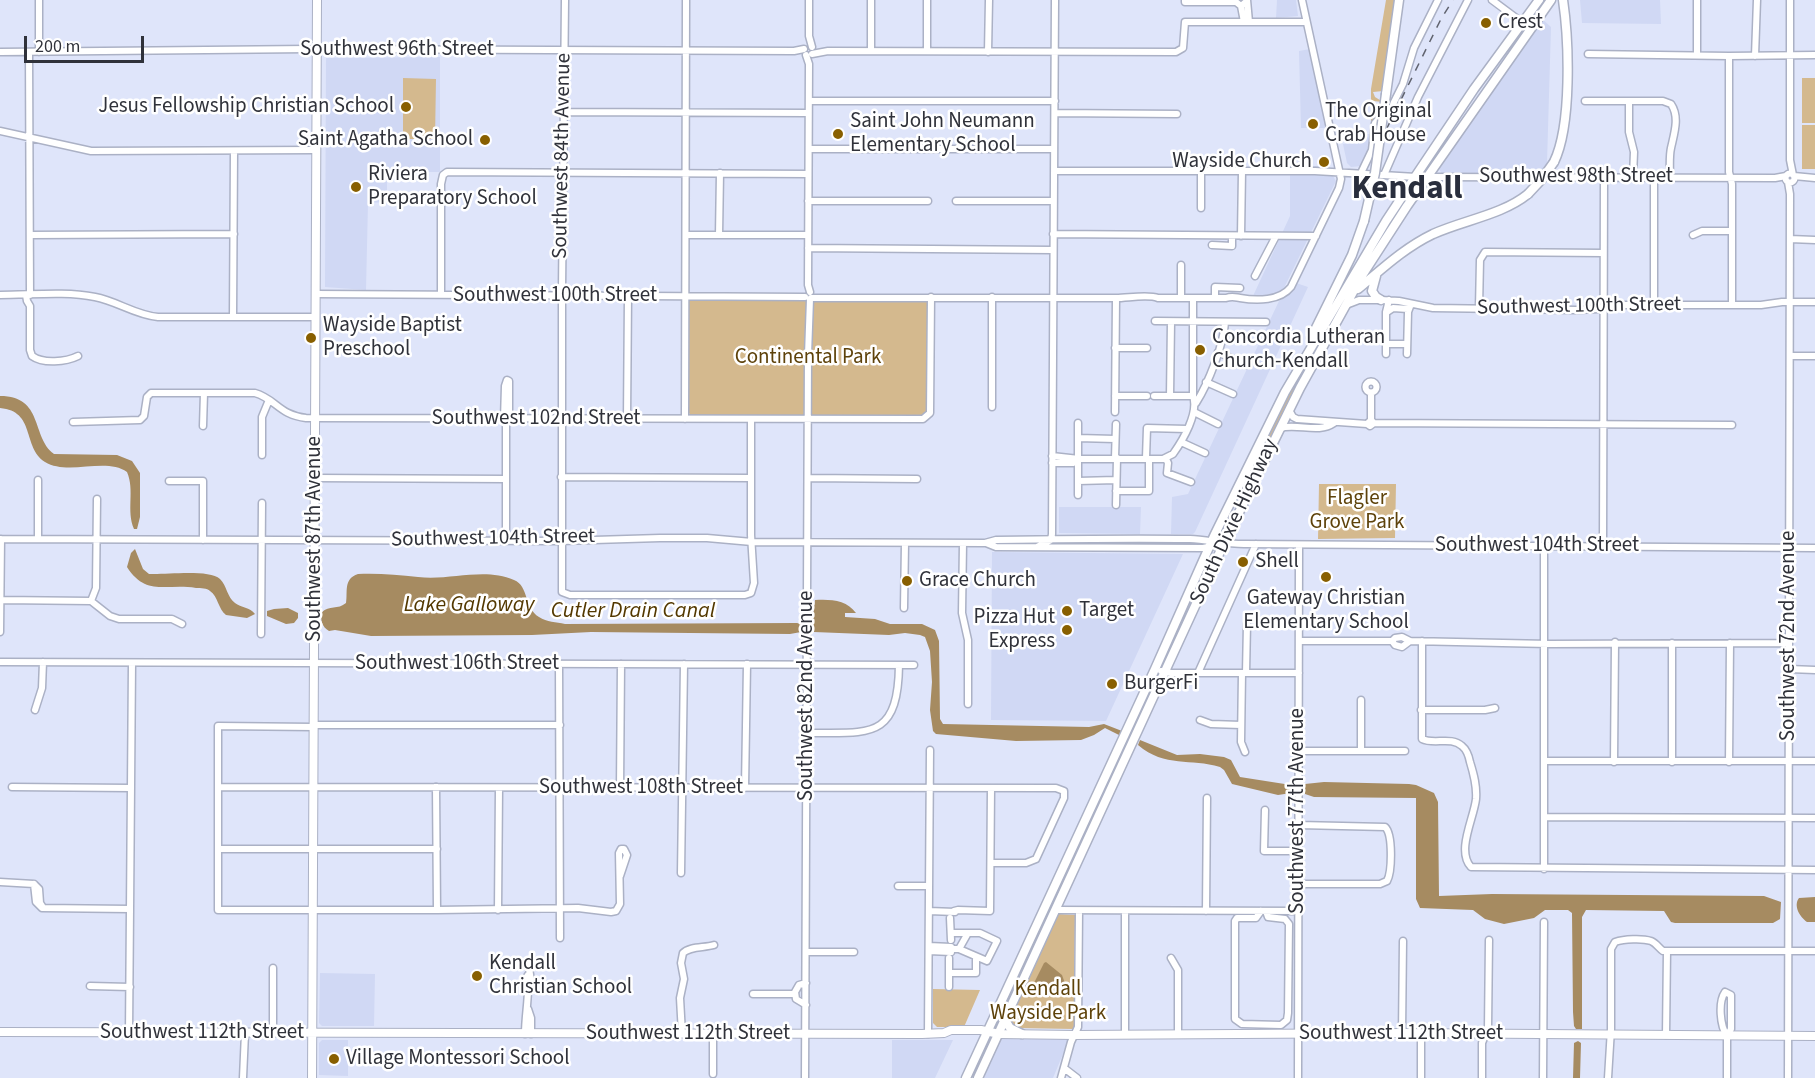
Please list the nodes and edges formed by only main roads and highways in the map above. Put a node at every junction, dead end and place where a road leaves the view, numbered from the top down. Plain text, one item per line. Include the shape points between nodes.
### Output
1 (317, 0) edge
2 (1399, 0) edge
3 (1539, 0) edge
4 (1551, 0) edge
5 (1563, 3) edge
6 (1474, 89) junction
7 (1483, 96) junction
8 (1378, 271) junction
9 (1353, 293) junction
10 (1385, 300) road end
11 (1296, 370) junction
12 (1044, 910) junction
13 (1056, 910) junction
14 (1005, 1020) junction
15 (0, 1032) edge
16 (987, 1032) junction
17 (313, 1034) junction
18 (999, 1034) junction
19 (1022, 1034) junction
20 (1815, 1036) edge
21 (312, 1078) edge
22 (966, 1078) edge
23 (978, 1078) edge

1 - 17 main road, Southwest 87th Avenue
2 - 11 highway, bridge via 1375,173 1364,221 1352,255
3 - 6 highway, South Dixie Highway
4 - 7 highway, South Dixie Highway
5 - 8 highway, bridge via 1567,51 1565,121 1554,162 1528,194 1423,239
6 - 7 highway
6 - 11 highway, South Dixie Highway via 1414,177
7 - 9 highway, South Dixie Highway
8 - 9 highway
8 - 10 highway via 1372,291
9 - 13 highway, South Dixie Highway via 1289,409 1224,543
11 - 12 highway, South Dixie Highway via 1211,544
12 - 13 highway
12 - 16 highway, South Dixie Highway
13 - 14 highway, South Dixie Highway
14 - 18 highway, South Dixie Highway
14 - 19 highway
15 - 17 main road, Southwest 112th Street
16 - 17 main road, Southwest 112th Street
16 - 18 main road, Southwest 112th Street
16 - 22 highway, South Dixie Highway
17 - 21 main road, Southwest 87th Avenue
18 - 19 main road, Southwest 112th Street
18 - 23 highway, South Dixie Highway
19 - 20 main road, Southwest 112th Street

